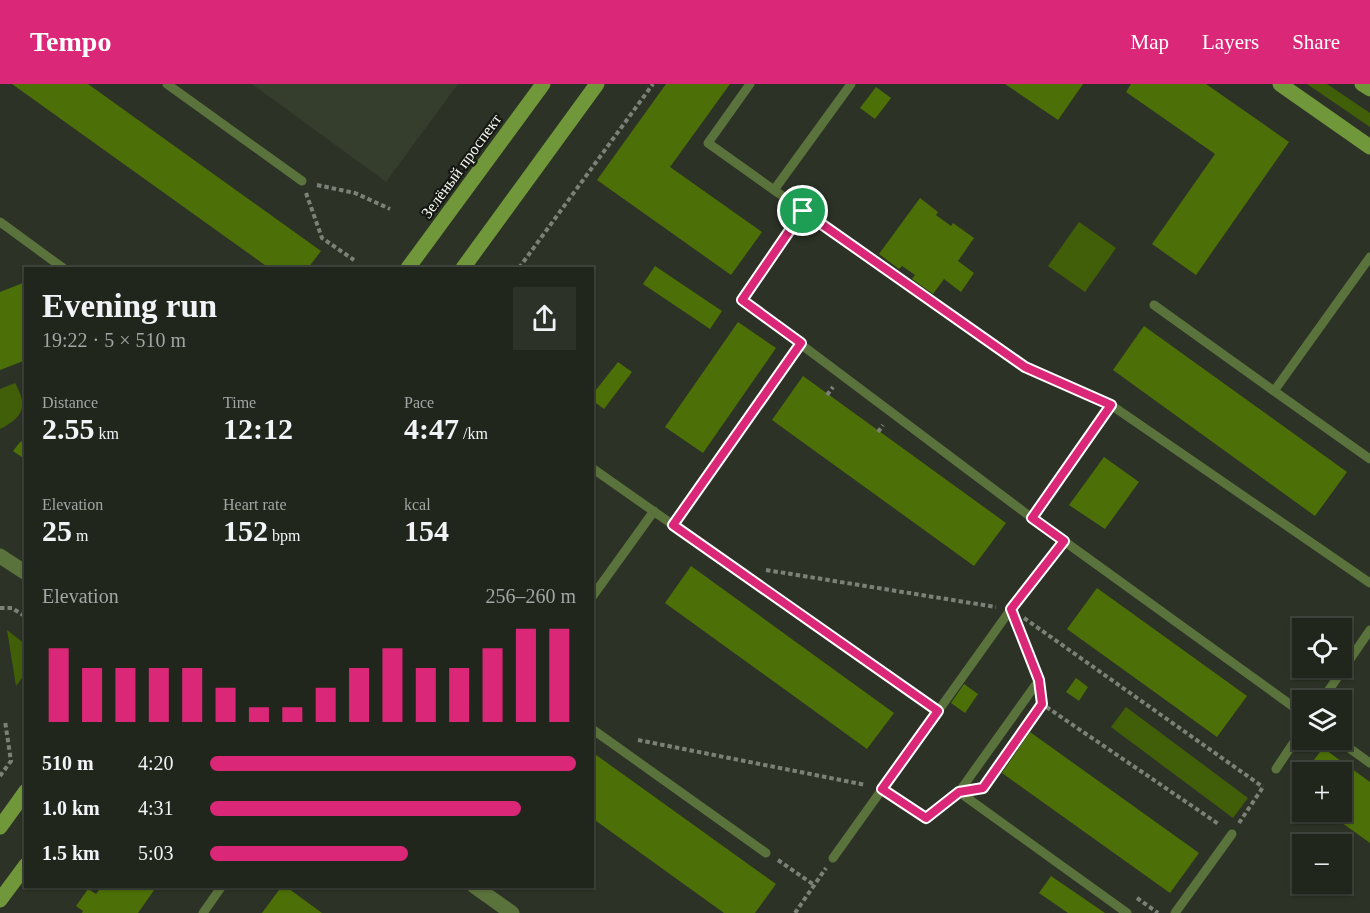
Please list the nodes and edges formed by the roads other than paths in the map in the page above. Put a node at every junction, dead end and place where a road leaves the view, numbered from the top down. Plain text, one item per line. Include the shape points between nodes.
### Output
1 (167, 84) edge
2 (543, 84) edge
3 (597, 84) edge
4 (750, 84) edge
5 (851, 84) edge
6 (1280, 84) edge
7 (1362, 84) edge
8 (1370, 89) edge
9 (1370, 147) edge
10 (302, 181) road end
11 (774, 190) junction
12 (803, 211) junction
13 (0, 222) edge
14 (1370, 257) edge
15 (62, 267) edge
16 (409, 267) edge
17 (463, 267) edge
18 (1154, 305) dead end
19 (801, 343) junction
20 (1274, 392) junction
21 (1111, 405) junction
22 (1370, 459) edge
23 (594, 469) edge
24 (654, 511) junction
25 (1032, 518) junction
26 (673, 525) junction
27 (1064, 541) junction
28 (0, 556) edge
29 (24, 572) edge
30 (1370, 583) edge
31 (594, 594) edge
32 (1370, 630) edge
33 (1039, 680) road end
34 (1329, 690) edge
35 (1292, 706) edge
36 (938, 711) junction
37 (594, 730) edge
38 (1292, 745) edge
39 (1352, 750) edge
40 (1370, 762) edge
41 (1276, 769) road end
42 (24, 794) edge
43 (0, 827) edge
44 (1232, 834) road end
45 (766, 853) road end
46 (833, 858) road end
47 (24, 868) edge
48 (221, 888) edge
49 (477, 888) edge
50 (0, 900) edge
51 (203, 913) edge
52 (512, 913) edge
53 (1127, 913) edge
54 (1175, 913) edge

1 - 10 lane
2 - 16 main road, Зелёный проспект
3 - 17 main road
4 - 11 lane via 708,143
5 - 11 lane
6 - 9 main road
7 - 8 main road
11 - 12 lane
12 - 19 lane via 742,300
12 - 21 lane via 1025,367
13 - 15 lane
14 - 20 lane
18 - 20 lane
19 - 25 lane
19 - 26 lane
20 - 22 lane
21 - 25 lane
21 - 30 lane
23 - 24 lane
24 - 26 lane
24 - 31 lane
25 - 27 lane
26 - 36 lane
27 - 35 lane
27 - 36 lane
28 - 29 street
32 - 34 lane
33 - 53 lane via 959,792
36 - 46 lane
37 - 45 lane
38 - 41 lane
39 - 40 lane
42 - 43 main road
44 - 54 lane
47 - 50 main road
48 - 51 lane
49 - 52 street

